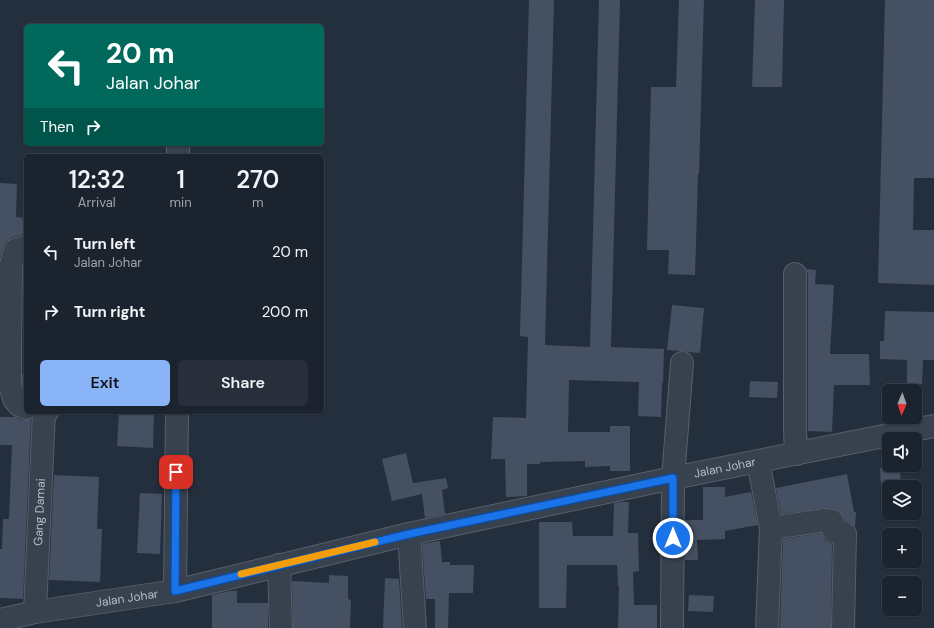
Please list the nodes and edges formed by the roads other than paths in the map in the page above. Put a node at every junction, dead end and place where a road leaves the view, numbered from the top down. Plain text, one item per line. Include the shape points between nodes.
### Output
1 (24, 247) edge
2 (795, 274) dead end
3 (682, 363) dead end
4 (24, 407) edge
5 (45, 414) edge
6 (177, 414) edge
7 (934, 426) edge
8 (796, 454) junction
9 (758, 461) junction
10 (673, 478) junction
11 (771, 528) junction
12 (409, 534) junction
13 (279, 565) junction
14 (175, 591) junction
15 (35, 612) junction
16 (0, 620) edge
17 (281, 628) edge
18 (415, 628) edge
19 (672, 628) edge
20 (767, 628) edge
21 (842, 628) edge

1 - 4 street via 15,250 12,265 10,345 10,385 14,399
2 - 8 street
3 - 10 street
5 - 15 street, Gang Damai
6 - 14 street
7 - 8 street, Jalan Johar
8 - 9 street, Jalan Johar
9 - 10 street, Jalan Johar
9 - 11 street
10 - 12 street, Jalan Johar
10 - 19 street
11 - 20 street
11 - 21 street via 826,520 832,521 834,532 845,534
12 - 13 street, Jalan Johar
12 - 18 street
13 - 14 street, Jalan Johar
13 - 17 street
14 - 15 street, Jalan Johar
15 - 16 street, Jalan Johar

